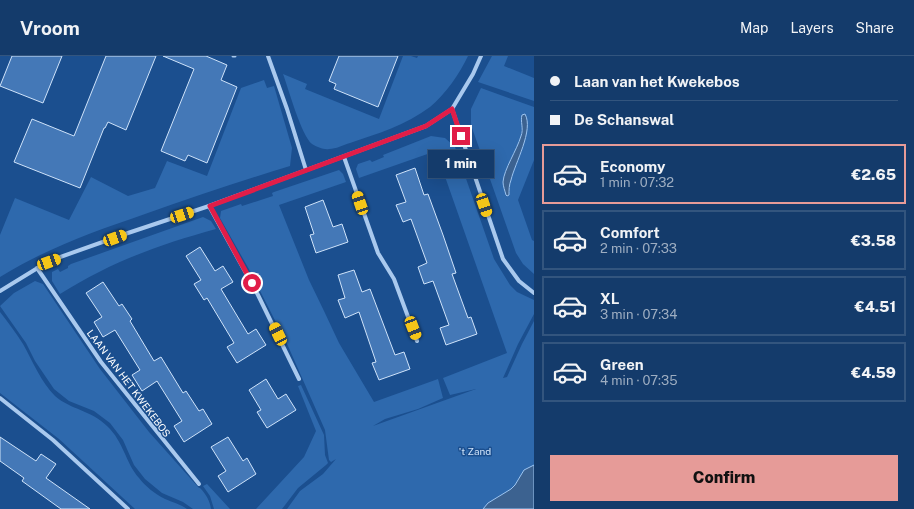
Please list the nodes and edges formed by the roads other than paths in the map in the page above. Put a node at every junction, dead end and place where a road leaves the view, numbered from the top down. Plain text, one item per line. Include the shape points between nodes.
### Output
1 (268, 56) edge
2 (481, 56) edge
3 (452, 109) junction
4 (344, 157) junction
5 (306, 170) junction
6 (210, 206) junction
7 (38, 268) junction
8 (0, 291) edge
9 (534, 293) edge
10 (418, 341) dead end
11 (299, 379) dead end
12 (0, 398) edge
13 (199, 484) dead end
14 (128, 509) edge

1 - 5 street
2 - 3 street
3 - 4 street via 426,126
3 - 9 street via 503,259 519,281
4 - 5 street
4 - 10 street via 378,253 394,279
5 - 6 street
6 - 7 street via 128,233
6 - 11 street
7 - 8 street
7 - 13 street, LAAN VAN HET KWEKEBOS via 101,362
12 - 14 street via 52,440

